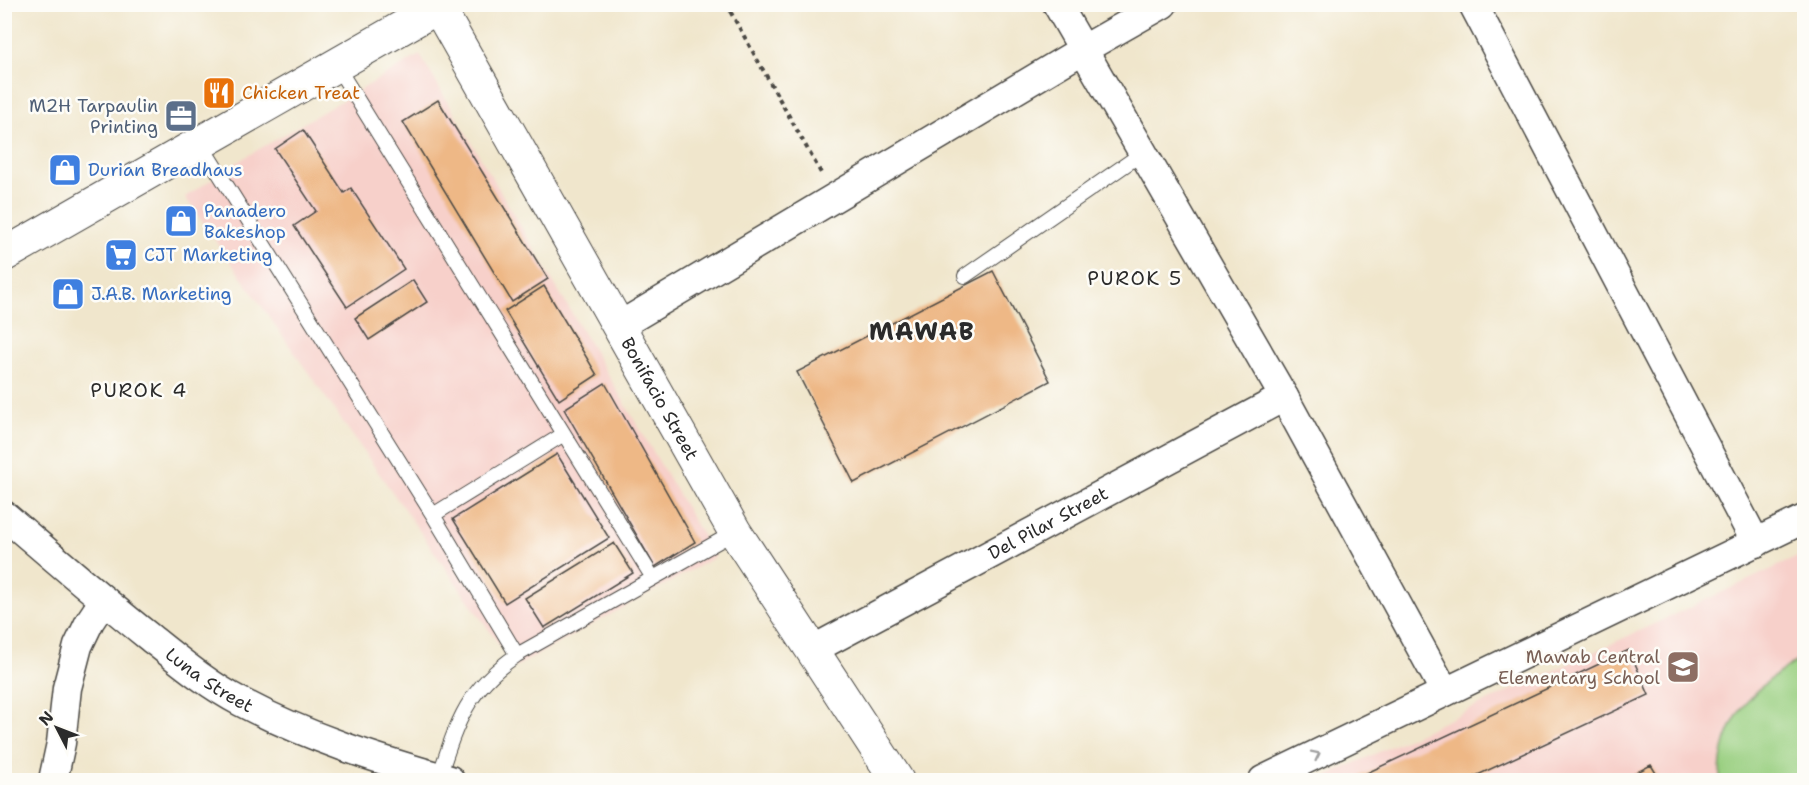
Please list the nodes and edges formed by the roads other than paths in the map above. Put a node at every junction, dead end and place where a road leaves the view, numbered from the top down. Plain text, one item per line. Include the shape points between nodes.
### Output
1 (1058, 4) edge
2 (1163, 4) edge
3 (1473, 4) edge
4 (1084, 49) junction
5 (336, 65) junction
6 (200, 143) junction
7 (1144, 152) junction
8 (4, 255) edge
9 (965, 276) dead end
10 (619, 326) junction
11 (1284, 397) junction
12 (564, 434) junction
13 (4, 515) edge
14 (433, 515) junction
15 (1804, 519) edge
16 (735, 532) junction
17 (1756, 543) junction
18 (653, 578) junction
19 (104, 600) junction
20 (812, 650) junction
21 (517, 655) junction
22 (1446, 692) junction
23 (444, 779) edge
24 (53, 780) edge
25 (897, 780) edge
26 (1263, 780) edge

1 - 4 street
2 - 4 street
3 - 17 street
4 - 7 street
4 - 10 street
5 - 6 main road
5 - 10 main road, Bonifacio Street via 438,7
5 - 12 lane
6 - 8 main road
6 - 14 lane
7 - 9 lane
7 - 11 street
10 - 16 main road, Bonifacio Street
11 - 20 street, Del Pilar Street
11 - 22 street
12 - 14 lane
12 - 18 lane
13 - 19 street, Luna Street
14 - 21 lane
15 - 17 street
16 - 18 lane
16 - 20 main road, Bonifacio Street
17 - 22 street
18 - 21 lane
19 - 23 street, Luna Street via 178,660 239,701 306,732
19 - 24 street via 78,646 67,688
20 - 25 main road, Bonifacio Street
21 - 23 lane via 498,668 468,702 456,725
26 -> 22 street

